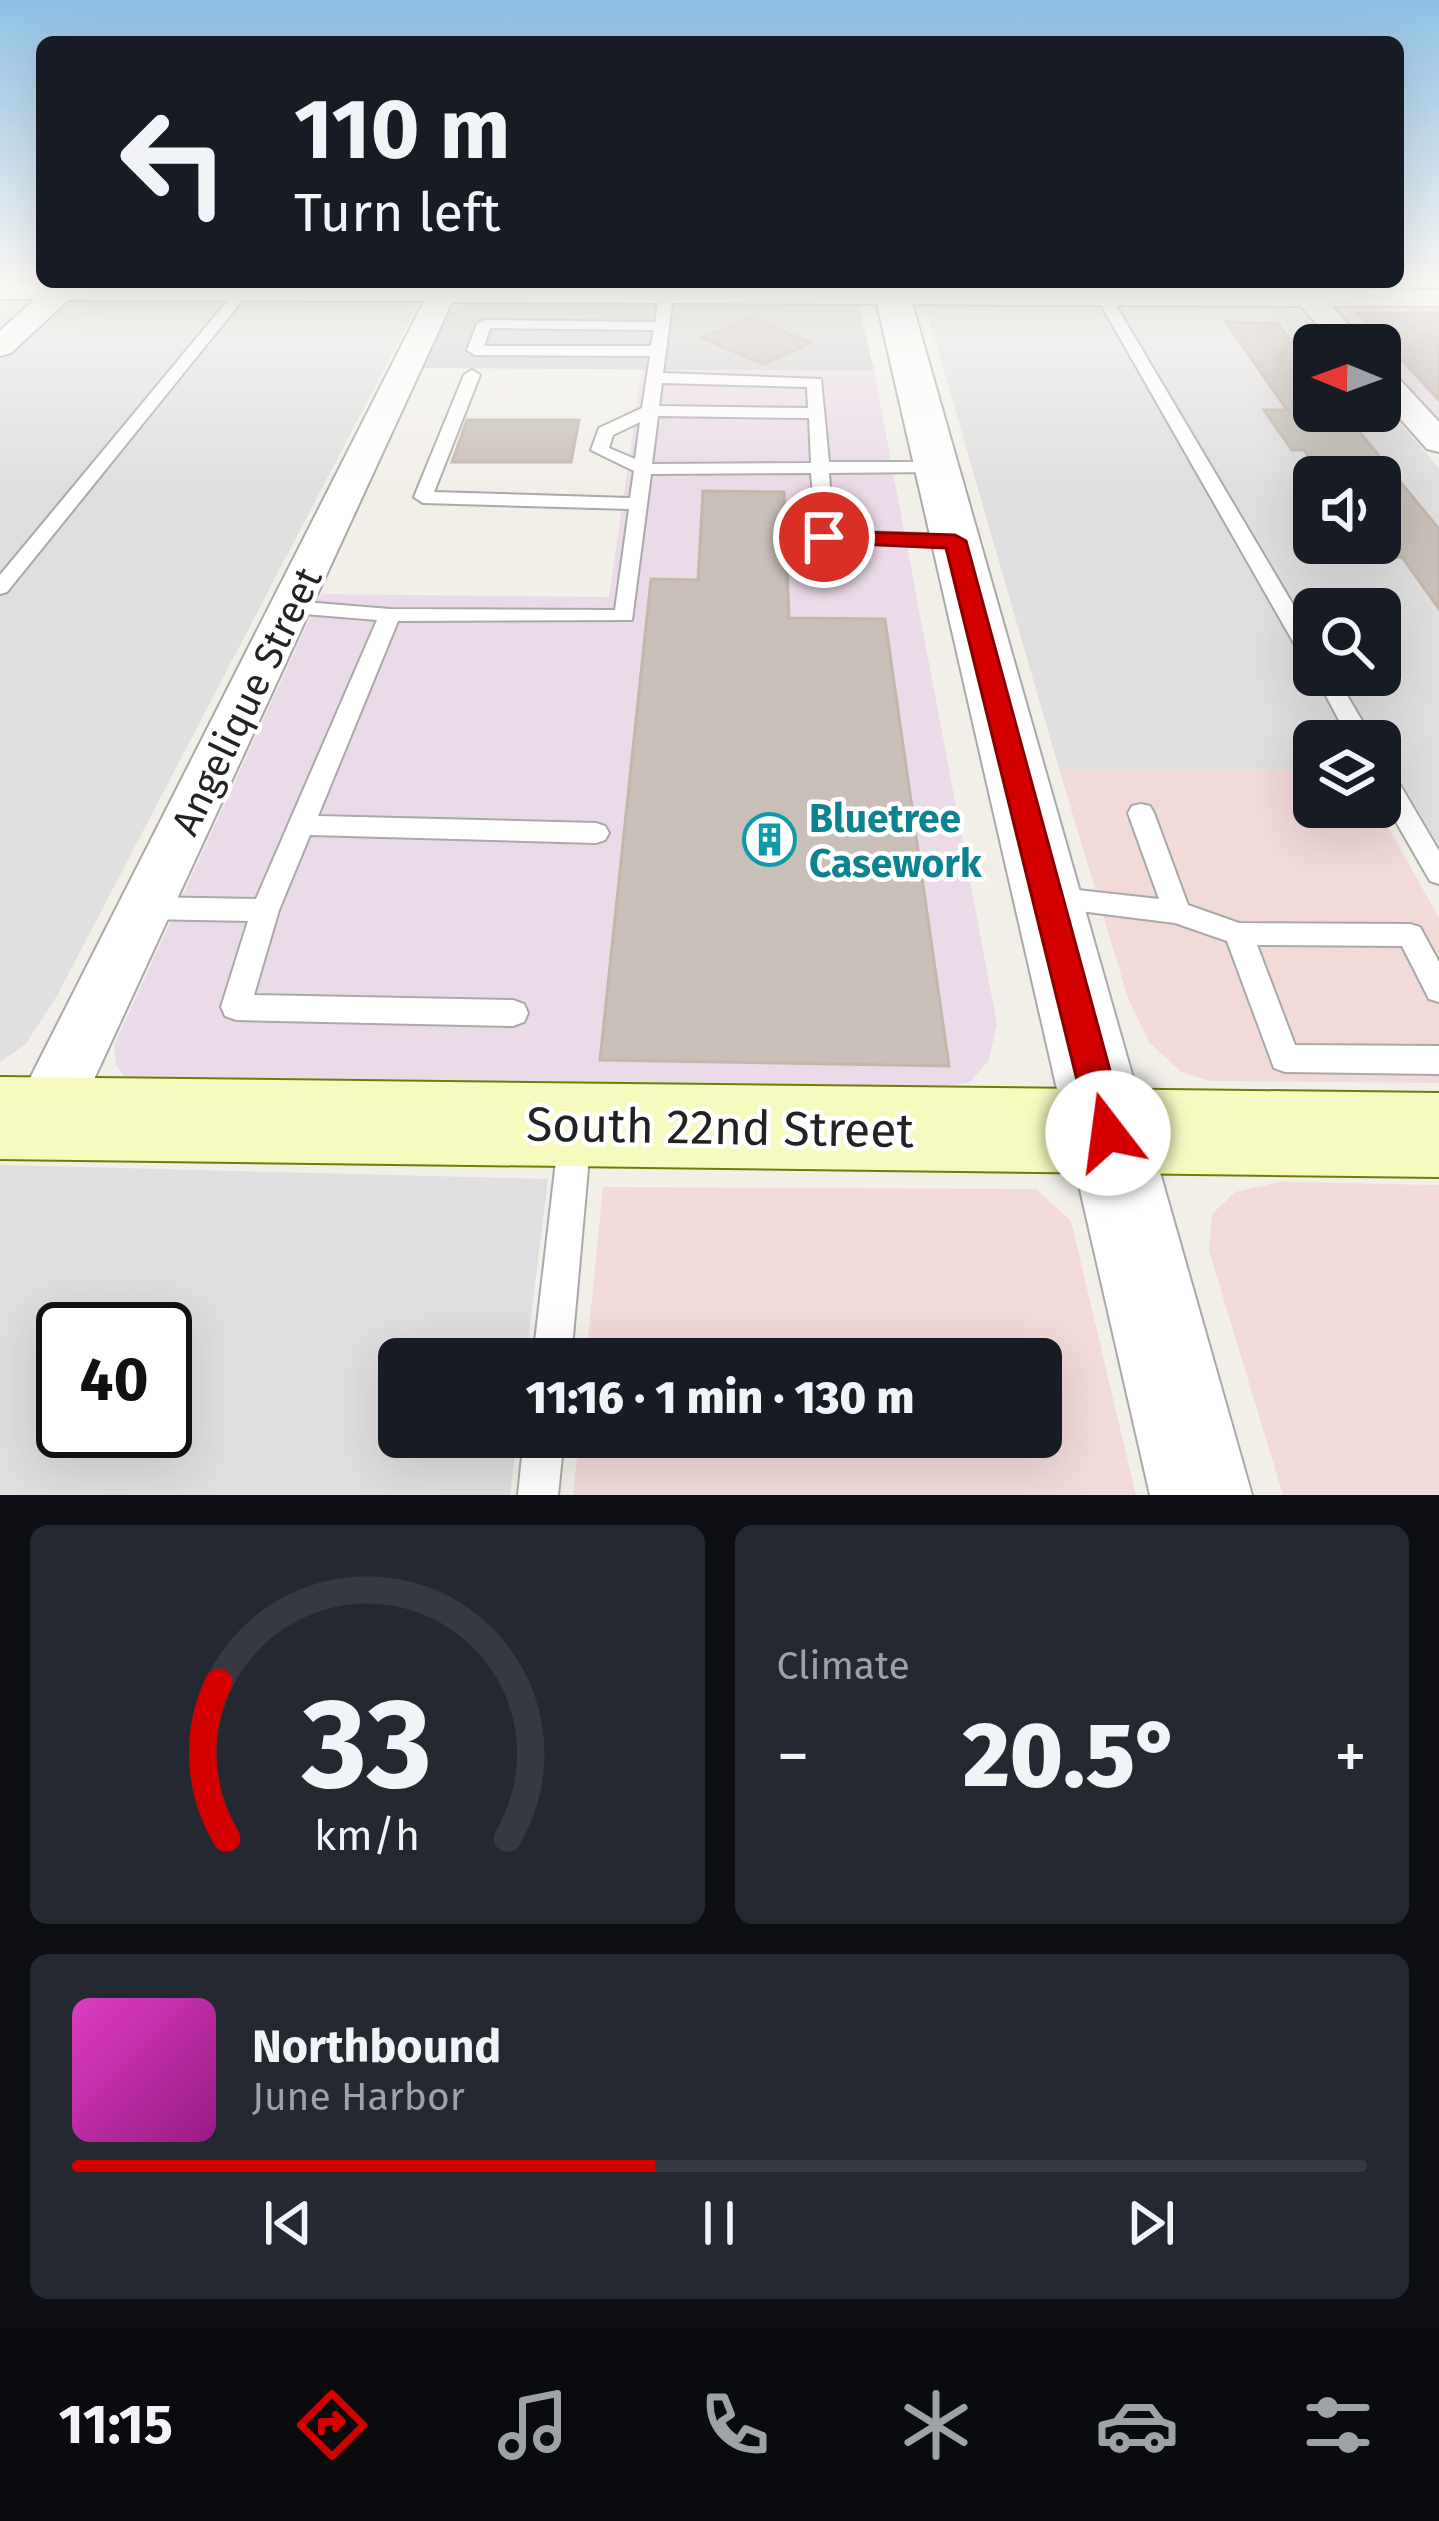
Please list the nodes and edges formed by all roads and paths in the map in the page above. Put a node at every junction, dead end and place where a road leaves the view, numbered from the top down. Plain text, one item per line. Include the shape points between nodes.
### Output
1 (196, 348) edge
2 (416, 348) edge
3 (477, 348) edge
4 (658, 348) edge
5 (906, 348) edge
6 (1134, 348) edge
7 (657, 351) junction
8 (472, 375) dead end
9 (654, 378) junction
10 (1401, 400) edge
11 (650, 411) junction
12 (817, 413) junction
13 (1439, 442) edge
14 (937, 467) junction
15 (645, 469) junction
16 (821, 470) junction
17 (641, 504) junction
18 (955, 541) junction
19 (0, 588) edge
20 (292, 607) junction
21 (390, 615) junction
22 (1293, 622) edge
23 (1401, 808) edge
24 (1141, 813) dead end
25 (301, 825) junction
26 (596, 833) dead end
27 (1439, 874) edge
28 (1047, 897) junction
29 (146, 908) junction
30 (265, 910) junction
31 (1177, 912) junction
32 (1238, 934) junction
33 (1439, 990) edge
34 (513, 1013) dead end
35 (1439, 1060) edge
36 (21, 1119) edge
37 (576, 1124) junction
38 (1108, 1133) junction
39 (1439, 1136) edge
40 (554, 1338) edge
41 (542, 1458) edge
42 (538, 1495) edge
43 (1202, 1495) edge

1 - 19 lane
2 - 20 street, Angelique Street
3 - 7 lane
4 - 7 lane
5 - 14 street
6 - 22 lane
7 - 9 lane
8 - 17 lane via 423,497
9 - 11 lane
9 - 12 lane via 815,382
10 - 13 street
11 - 12 lane
11 - 15 lane
11 - 15 lane via 600,441 609,457
12 - 16 lane
14 - 16 lane
14 - 18 street
15 - 16 lane
15 - 17 lane
16 - 18 lane via 824,537
17 - 21 lane via 625,616
18 - 28 street
20 - 21 lane
20 - 29 street, Angelique Street
21 - 25 lane
23 - 27 lane
24 - 31 lane
25 - 26 lane
25 - 30 lane
28 - 31 lane
28 - 38 street
29 - 30 lane
29 - 36 street, Angelique Street
30 - 34 lane via 236,1006
31 - 32 lane
32 - 33 lane via 1410,935
32 - 35 lane via 1286,1058
36 - 37 main road, South 22nd Street
37 - 38 main road, South 22nd Street
37 - 40 lane
38 - 39 main road, South 22nd Street
38 - 43 street
41 - 42 lane

